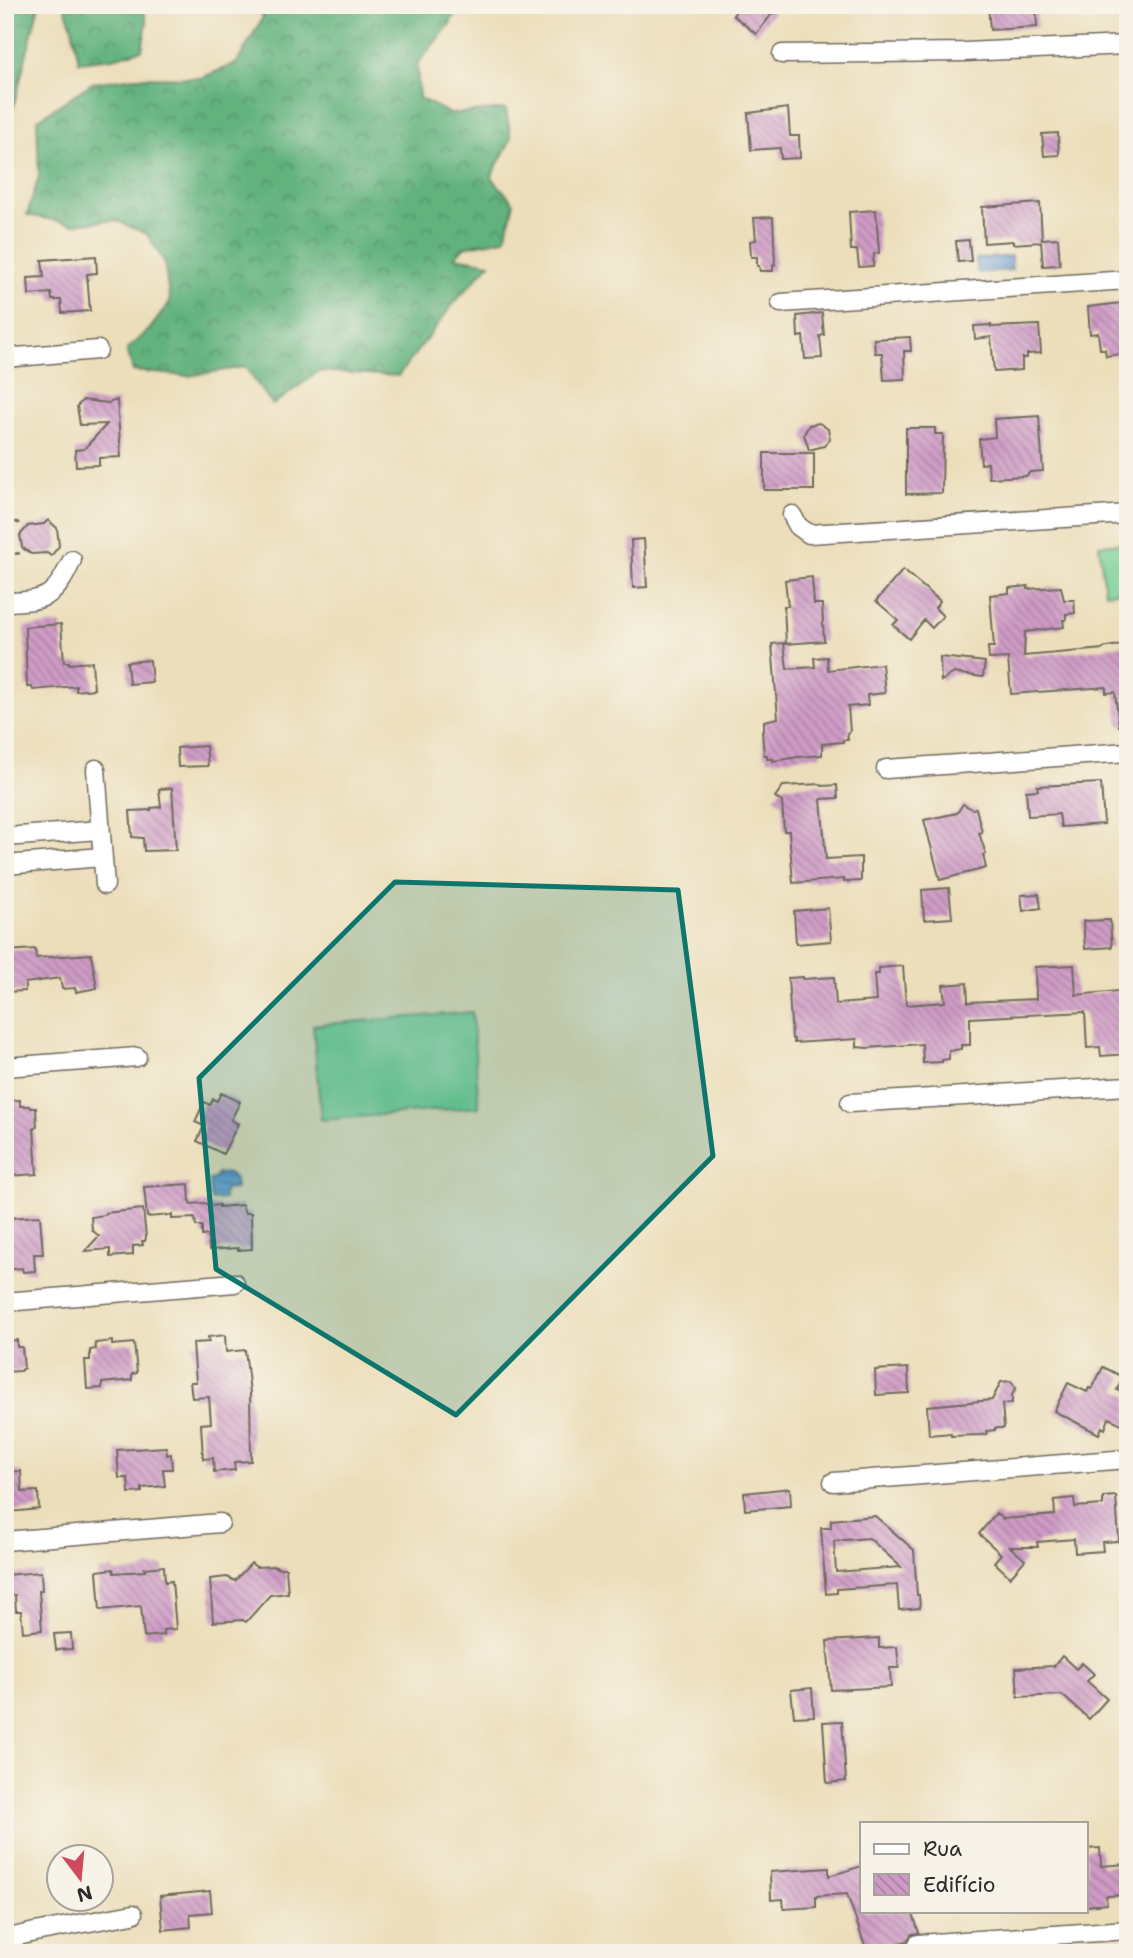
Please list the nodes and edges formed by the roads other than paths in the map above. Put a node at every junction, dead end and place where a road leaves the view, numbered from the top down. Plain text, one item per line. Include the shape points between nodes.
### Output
1 (1128, 45) edge
2 (782, 54) dead end
3 (1128, 280) edge
4 (781, 303) dead end
5 (98, 350) dead end
6 (5, 358) edge
7 (1128, 514) edge
8 (792, 515) dead end
9 (72, 560) dead end
10 (5, 602) edge
11 (1128, 752) edge
12 (96, 769) dead end
13 (886, 769) dead end
14 (100, 830) junction
15 (5, 837) edge
16 (102, 857) junction
17 (5, 865) edge
18 (105, 885) dead end
19 (137, 1057) dead end
20 (5, 1068) edge
21 (1128, 1086) edge
22 (850, 1103) dead end
23 (235, 1283) dead end
24 (5, 1302) edge
25 (1128, 1459) edge
26 (833, 1482) dead end
27 (220, 1523) dead end
28 (5, 1541) edge
29 (133, 1914) dead end
30 (1128, 1930) edge
31 (5, 1940) edge
32 (918, 1944) dead end

1 - 2 street
3 - 4 street
5 - 6 street
7 - 8 street via 809,534
9 - 10 street via 48,595
11 - 13 street
12 - 14 street
14 - 15 street
14 - 16 street
16 - 17 street
16 - 18 street
19 - 20 street
21 - 22 street
23 - 24 street
25 - 26 street
27 - 28 street
29 - 31 street
30 - 32 street

